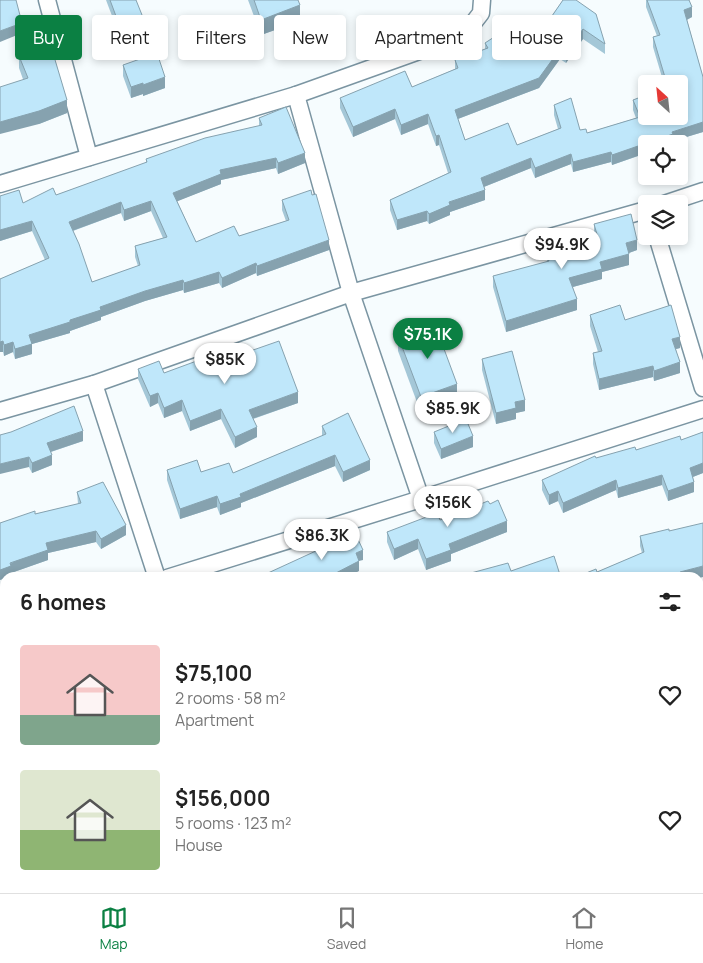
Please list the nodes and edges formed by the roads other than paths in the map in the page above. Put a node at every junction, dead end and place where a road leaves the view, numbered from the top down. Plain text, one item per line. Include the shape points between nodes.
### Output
1 (47, 0) edge
2 (482, 0) edge
3 (296, 95) junction
4 (89, 157) junction
5 (0, 184) edge
6 (703, 191) edge
7 (688, 196) edge
8 (638, 212) edge
9 (660, 245) edge
10 (351, 293) junction
11 (94, 384) junction
12 (703, 388) edge
13 (703, 409) edge
14 (0, 411) edge
15 (421, 499) junction
16 (155, 572) edge
17 (186, 572) edge

1 - 4 street
2 - 3 street via 481,13 464,35
3 - 4 street
3 - 10 street
4 - 5 street
6 - 7 street
8 - 10 street
9 - 12 street
10 - 11 street
10 - 15 street
11 - 14 street
11 - 16 street
13 - 15 street
15 - 17 street

